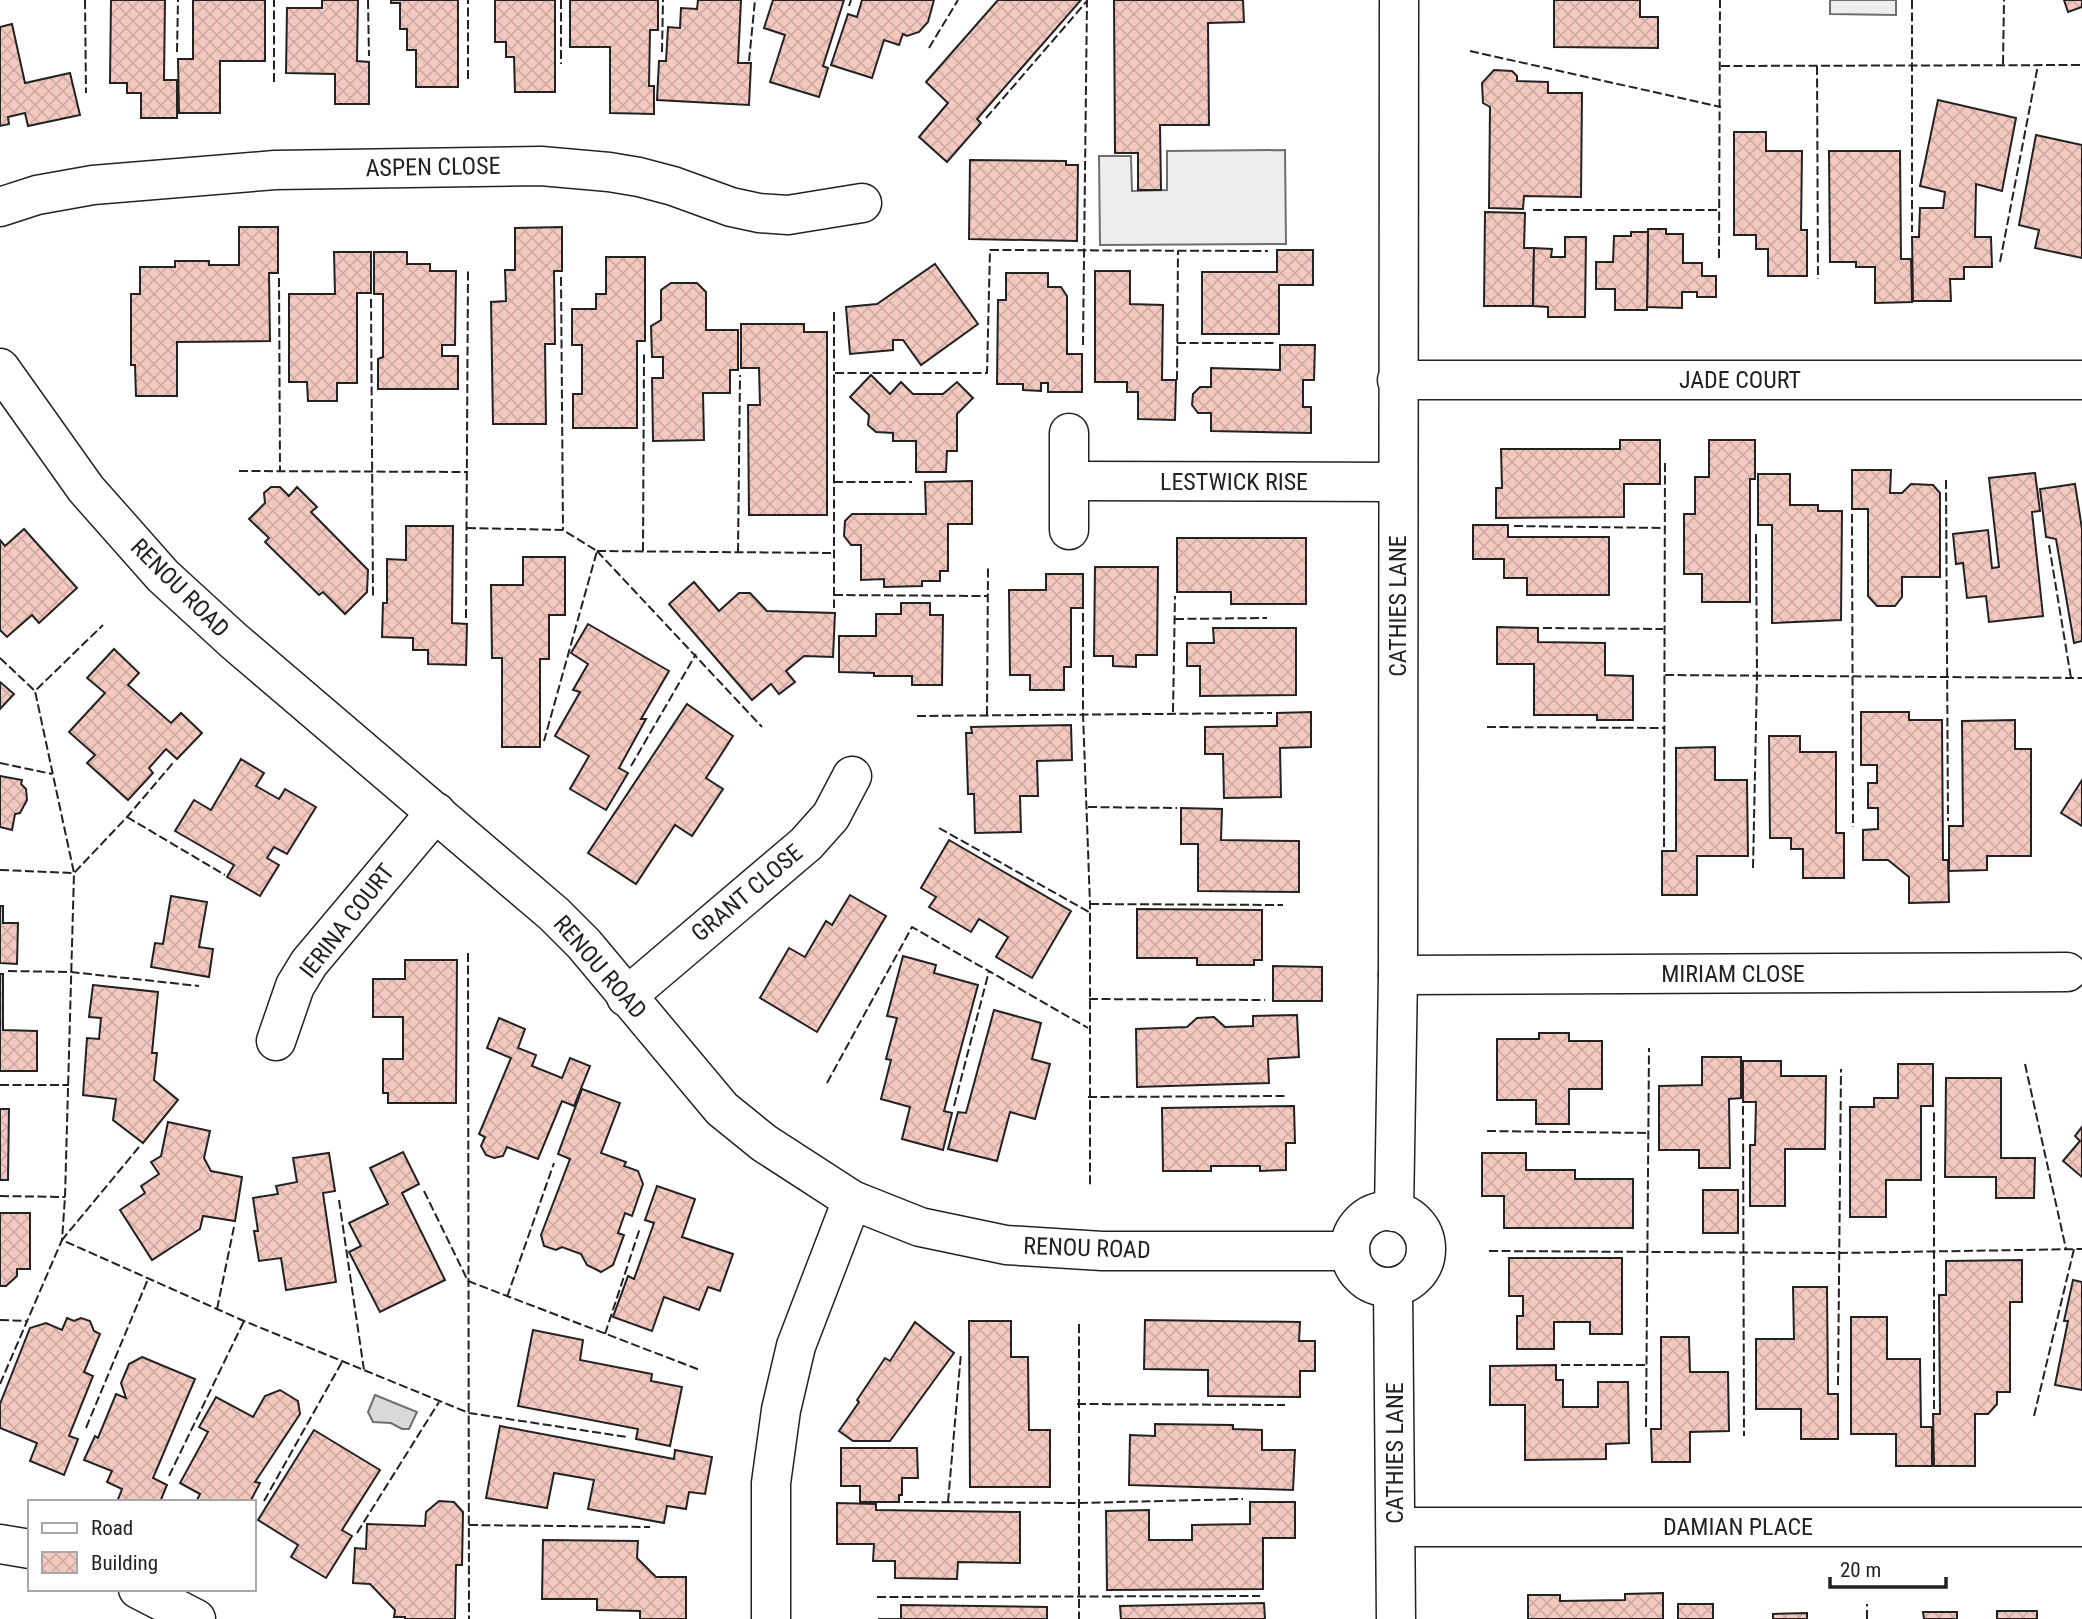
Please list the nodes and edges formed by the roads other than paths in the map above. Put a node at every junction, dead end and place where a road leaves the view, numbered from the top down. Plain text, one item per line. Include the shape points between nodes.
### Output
1 (1399, 0) edge
2 (862, 203) dead end
3 (0, 207) edge
4 (0, 368) edge
5 (1397, 380) junction
6 (2082, 380) edge
7 (11, 410) edge
8 (1069, 433) dead end
9 (1070, 481) junction
10 (1397, 482) junction
11 (1069, 530) dead end
12 (852, 776) dead end
13 (436, 812) junction
14 (2067, 972) dead end
15 (1398, 975) junction
16 (626, 997) junction
17 (276, 1041) dead end
18 (852, 1200) junction
19 (1394, 1212) junction
20 (1350, 1251) junction
21 (1393, 1287) junction
22 (1396, 1528) junction
23 (2080, 1528) dead end
24 (0, 1544) edge
25 (28, 1549) edge
26 (142, 1591) edge
27 (196, 1619) edge
28 (771, 1619) edge
29 (1396, 1619) edge

1 - 5 street, CATHIES LANE
2 - 3 street, ASPEN CLOSE via 789,215 759,213 639,177 541,166 275,170 93,185
4 - 7 street, RENOU ROAD
5 - 6 street, JADE COURT
5 - 10 street, CATHIES LANE
7 - 13 street, RENOU ROAD via 163,576
8 - 9 street
9 - 10 street, LESTWICK RISE
9 - 11 street
10 - 15 street, CATHIES LANE
12 - 16 street, GRANT CLOSE via 831,816 806,844
13 - 16 street, RENOU ROAD via 554,914
13 - 17 street, IERINA COURT via 309,963 295,986
14 - 15 street, MIRIAM CLOSE
15 - 19 street, CATHIES LANE
16 - 18 street, RENOU ROAD via 722,1109 764,1143
18 - 20 street, RENOU ROAD via 920,1227 1006,1245 1102,1251
18 - 28 street via 796,1346 781,1410 771,1483
19 - 20 street via 1363,1221 1355,1230
19 - 21 street via 1406,1216 1422,1232 1426,1256 1415,1277
20 - 21 street via 1353,1263 1369,1282
21 - 22 street, CATHIES LANE
22 - 23 street, DAMIAN PLACE
22 - 29 street, CATHIES LANE
24 - 25 street
26 - 27 street

